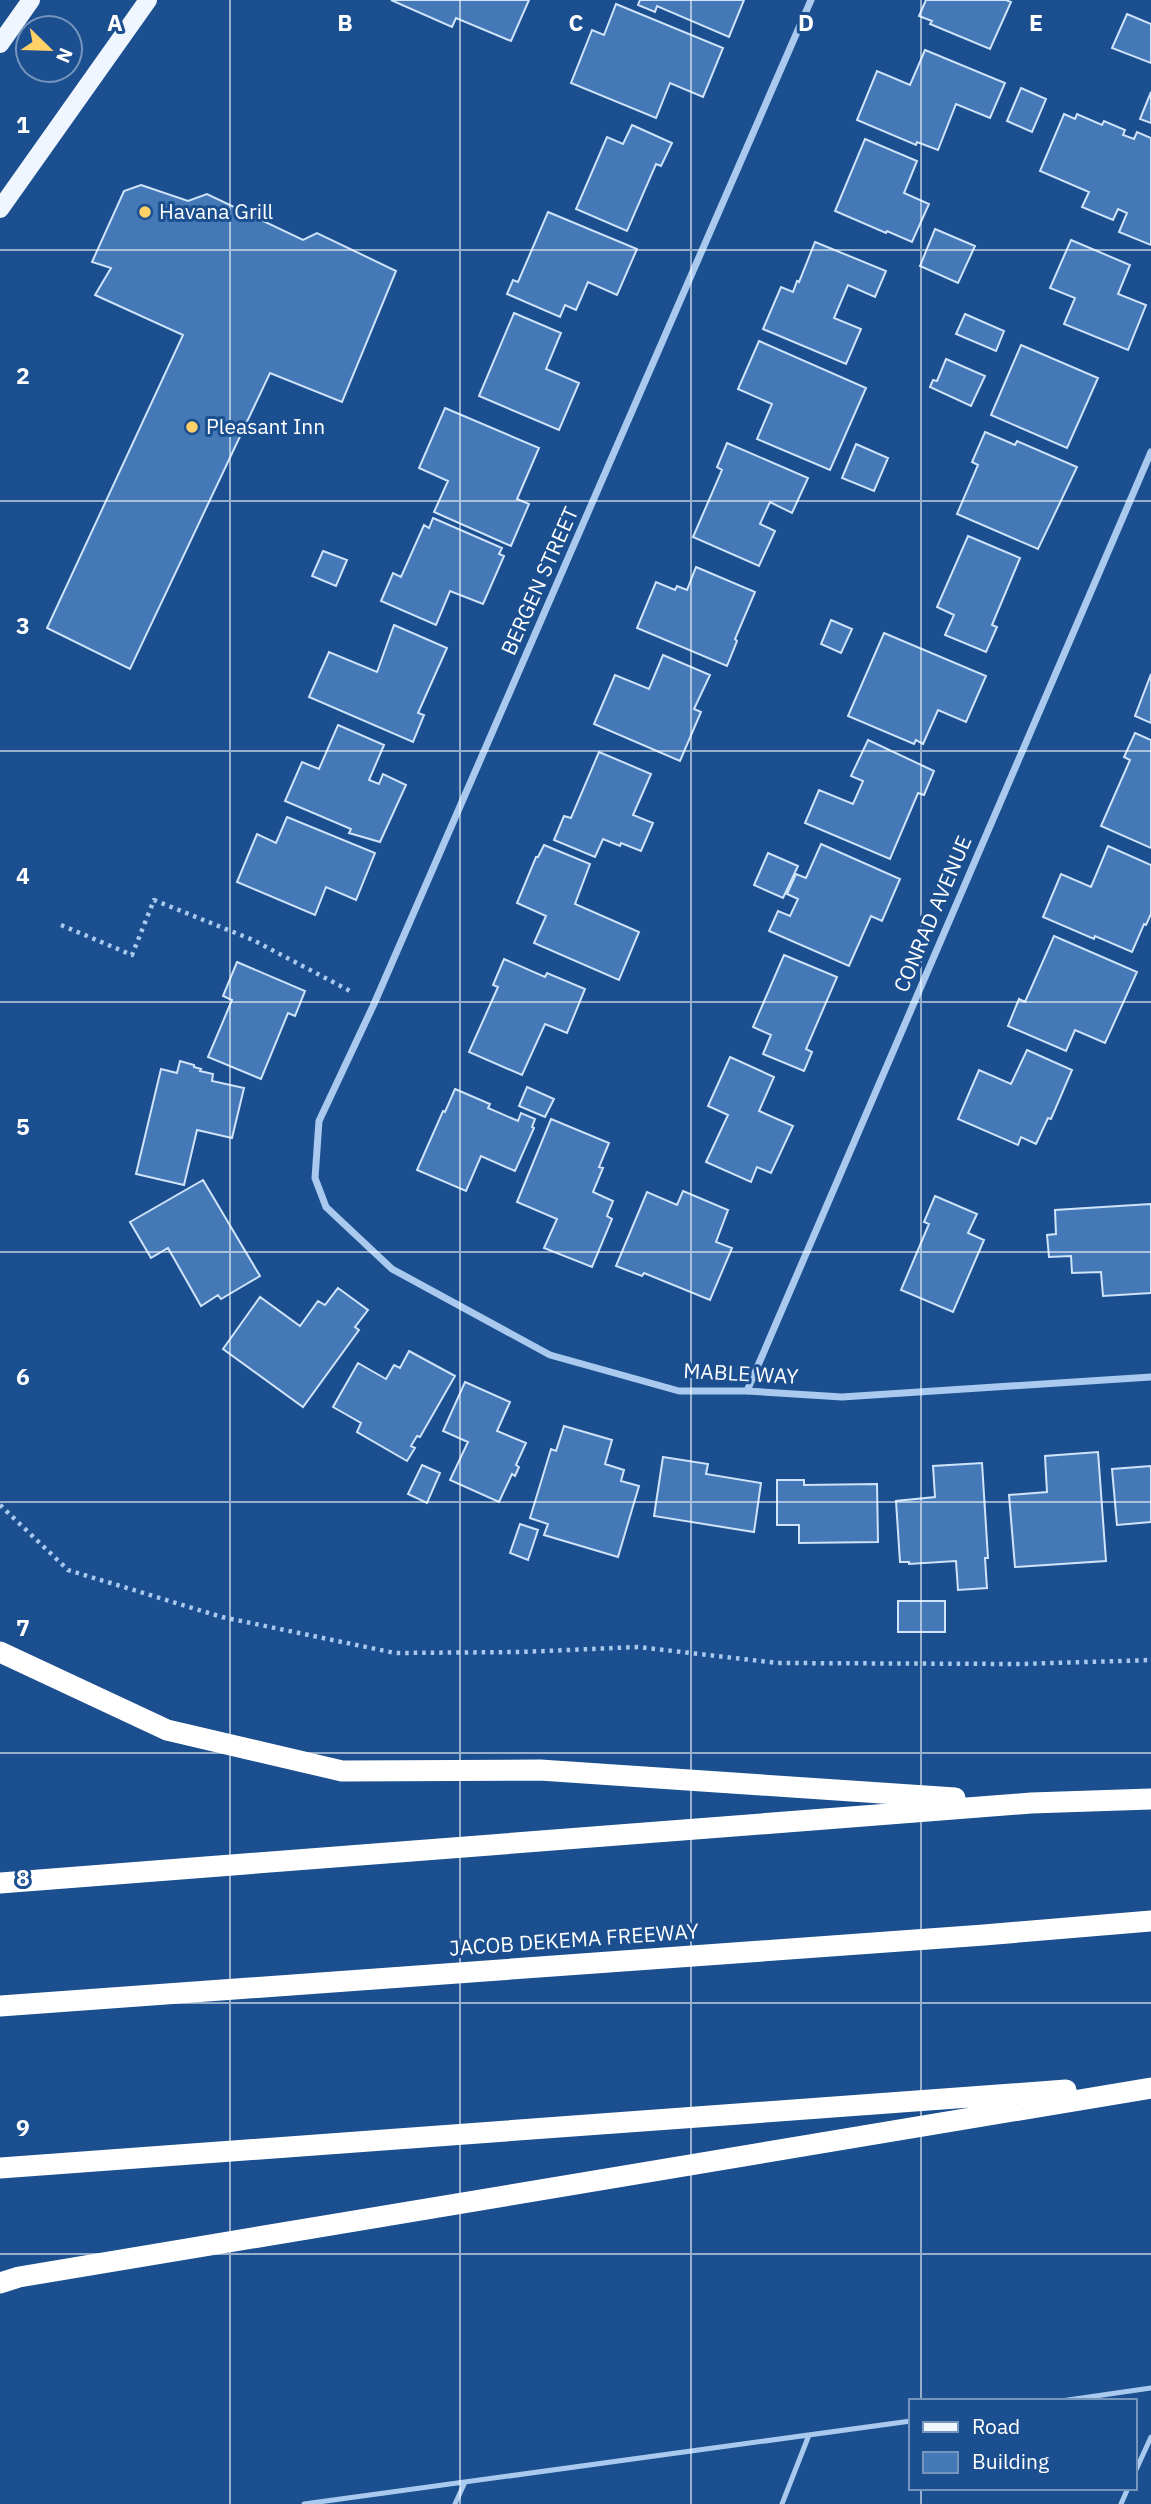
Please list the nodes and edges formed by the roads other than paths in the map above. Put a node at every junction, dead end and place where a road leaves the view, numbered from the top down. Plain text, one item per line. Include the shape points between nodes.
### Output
1 (31, 0) edge
2 (148, 0) edge
3 (811, 0) edge
4 (0, 44) edge
5 (0, 209) edge
6 (1151, 452) edge
7 (315, 1178) joint
8 (1151, 1377) edge
9 (747, 1391) junction
10 (0, 1651) edge
11 (1151, 1799) edge
12 (1031, 1803) junction
13 (0, 1883) edge
14 (1151, 1920) edge
15 (0, 2006) edge
16 (1151, 2086) edge
17 (0, 2168) edge
18 (0, 2283) edge
19 (1151, 2388) edge
20 (1075, 2399) edge
21 (909, 2421) edge
22 (809, 2435) junction
23 (1151, 2437) edge
24 (1137, 2468) edge
25 (466, 2482) junction
26 (303, 2504) edge
27 (455, 2504) edge
28 (782, 2504) edge

1 - 4 main road
2 - 5 main road
3 - 7 street, BERGEN STREET via 374,1004 318,1121
6 - 9 street, CONRAD AVENUE
7 - 9 street, MABLE WAY via 326,1207 391,1269 550,1355 679,1391
8 - 9 street, MABLE WAY via 842,1397
10 - 12 highway via 167,1730 342,1771 540,1770
11 - 12 highway
12 - 13 highway
14 - 15 highway, JACOB DEKEMA FREEWAY
16 - 17 highway
16 - 18 highway
19 - 20 lane
21 - 22 lane
22 - 25 lane
22 - 28 lane
23 - 24 lane
25 - 26 lane
25 - 27 lane

